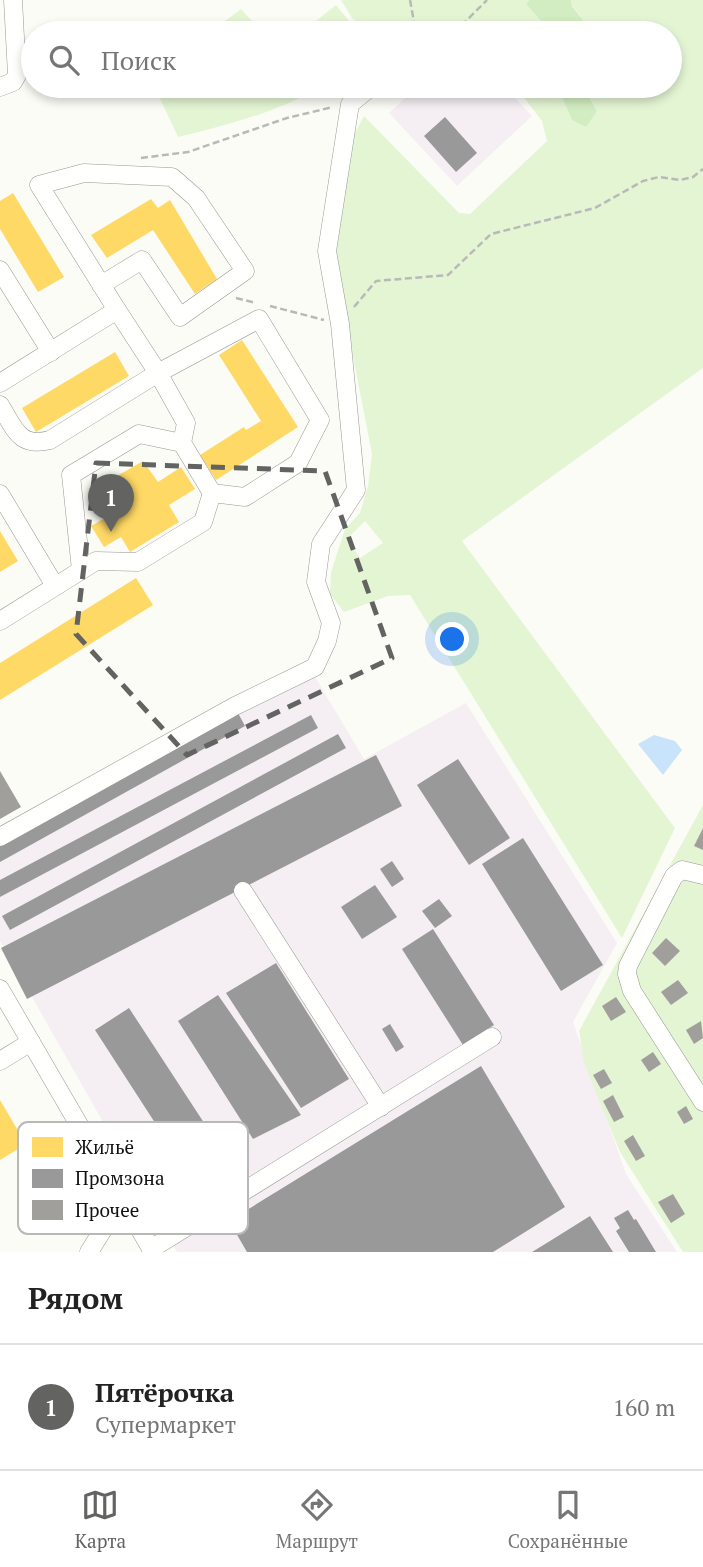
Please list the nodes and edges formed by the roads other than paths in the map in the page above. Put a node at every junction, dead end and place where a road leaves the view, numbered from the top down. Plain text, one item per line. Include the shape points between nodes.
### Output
1 (13, 0) edge
2 (0, 87) edge
3 (357, 98) edge
4 (0, 270) edge
5 (101, 285) junction
6 (117, 310) junction
7 (51, 352) junction
8 (158, 373) junction
9 (0, 383) edge
10 (0, 405) edge
11 (182, 443) junction
12 (212, 493) junction
13 (0, 494) edge
14 (81, 570) junction
15 (55, 586) junction
16 (0, 621) edge
17 (0, 837) edge
18 (703, 875) edge
19 (243, 891) dead end
20 (0, 989) edge
21 (492, 1038) dead end
22 (31, 1042) junction
23 (0, 1061) edge
24 (703, 1102) edge
25 (381, 1107) junction
26 (77, 1122) edge
27 (248, 1191) edge
28 (100, 1234) edge
29 (142, 1234) edge
30 (179, 1234) edge
31 (152, 1251) edge
32 (89, 1252) edge

1 - 2 street via 17,75
3 - 17 street via 350,104 327,251 340,324 356,490 321,544 316,582 331,623 315,667 235,706
4 - 7 street
5 - 5 street via 39,185 84,173 172,177 196,198 245,271 180,317 142,260
5 - 6 street
6 - 7 street
6 - 8 street
7 - 9 street
8 - 10 street via 50,440 35,444 23,440
8 - 11 street via 186,423
8 - 12 street via 259,319 320,420 298,463 245,497
11 - 12 street
11 - 14 street via 139,434 71,475
12 - 14 street via 204,522 138,562 96,561
13 - 15 street
14 - 15 street
15 - 16 street
18 - 24 street via 682,870 674,876 626,974 632,991
19 - 25 street
20 - 22 street
21 - 25 street
22 - 23 street
22 - 26 street
25 - 27 street
28 - 32 street
29 - 31 street
30 - 31 street

